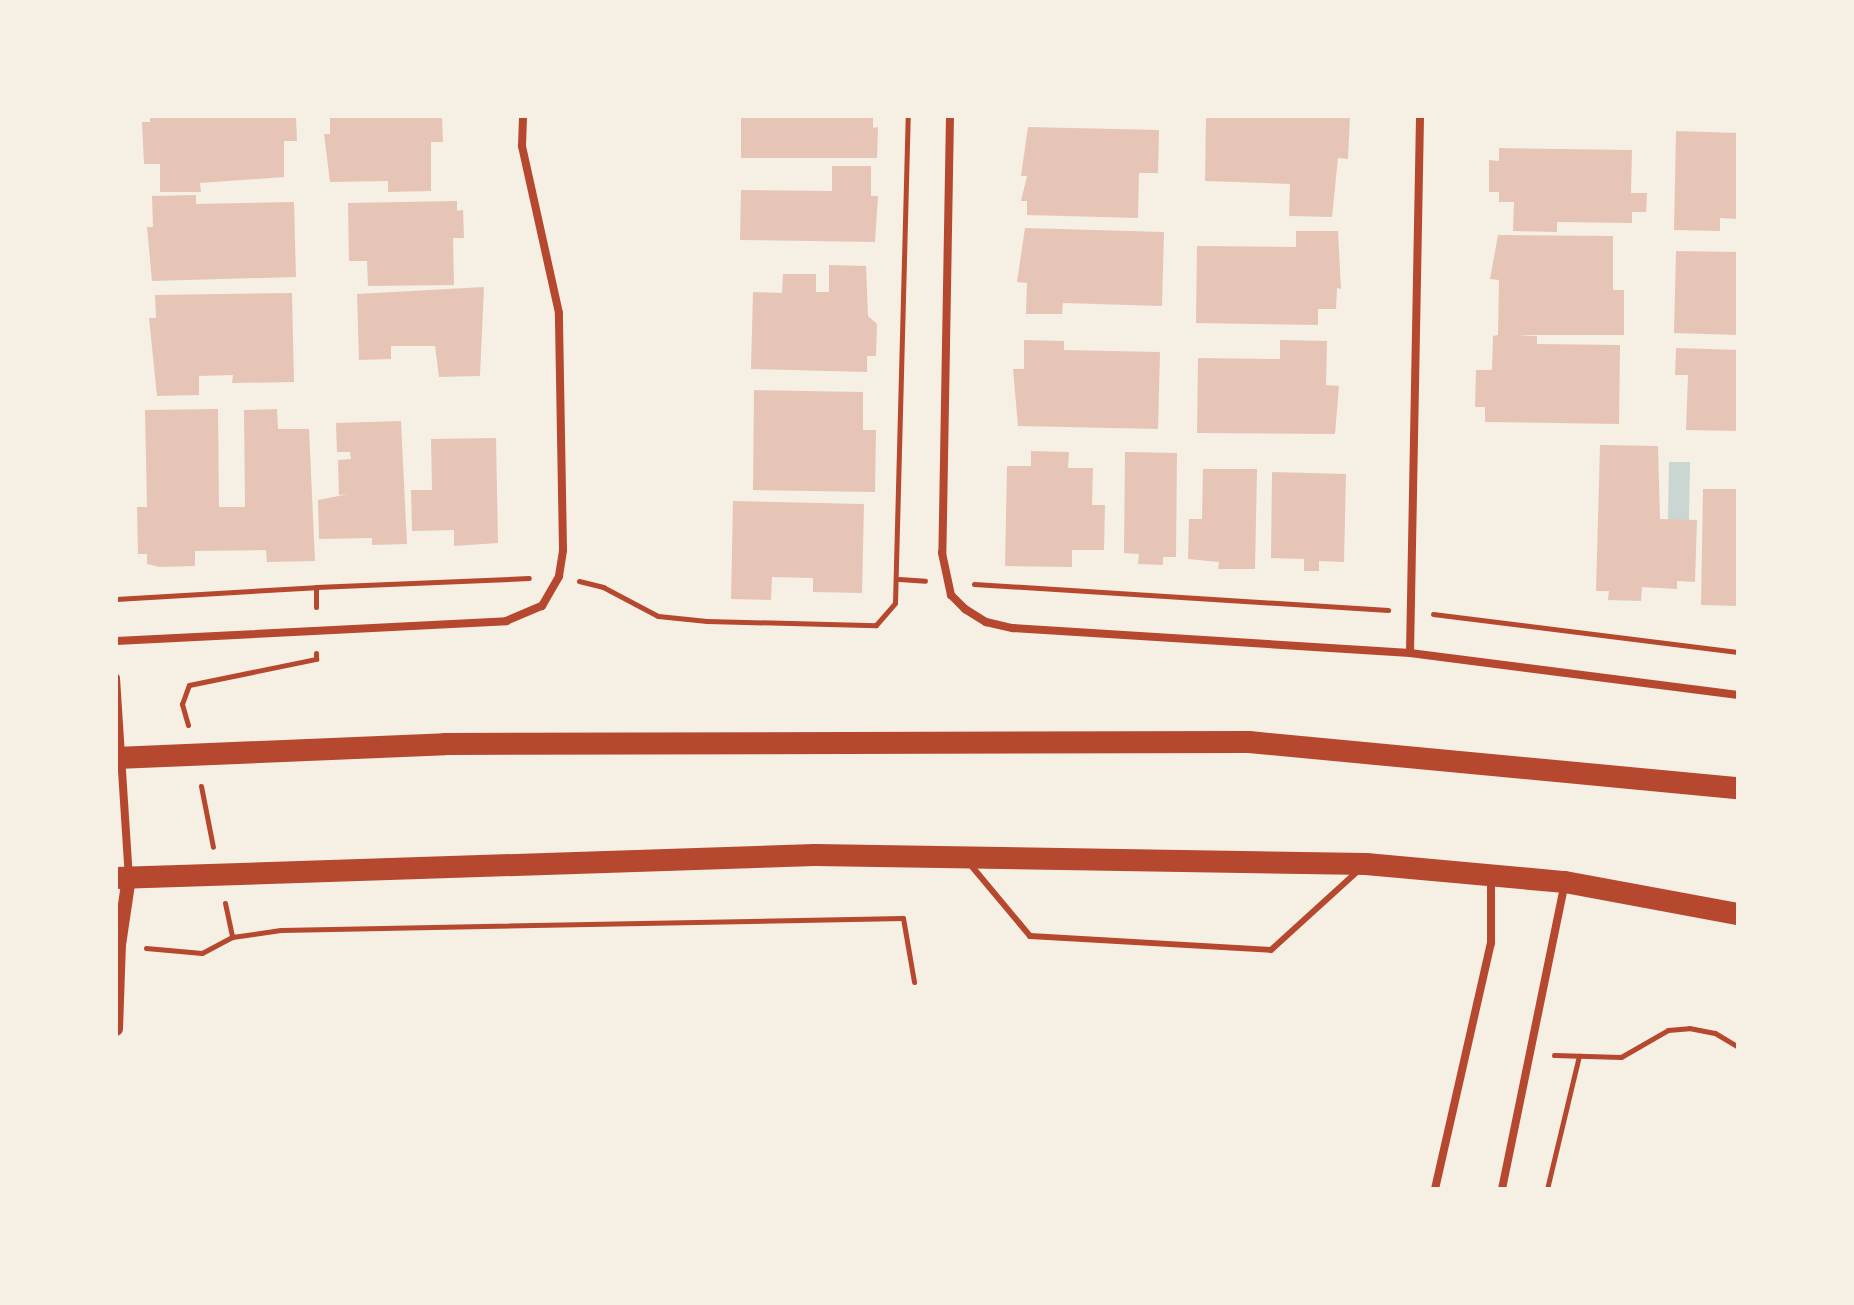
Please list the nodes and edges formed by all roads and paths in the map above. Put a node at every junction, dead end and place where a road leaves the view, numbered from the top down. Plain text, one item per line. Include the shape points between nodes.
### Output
1 (523, 116) edge
2 (908, 116) edge
3 (950, 116) edge
4 (1420, 116) edge
5 (559, 576) junction
6 (899, 579) junction
7 (946, 582) junction
8 (316, 587) junction
9 (116, 599) edge
10 (1410, 612) junction
11 (316, 629) junction
12 (116, 641) edge
13 (1738, 652) edge
14 (1410, 653) junction
15 (116, 678) edge
16 (1738, 695) edge
17 (195, 754) junction
18 (120, 758) edge
19 (1738, 788) edge
20 (962, 855) junction
21 (1366, 864) junction
22 (218, 872) junction
23 (122, 877) edge
24 (1491, 877) junction
25 (1565, 882) junction
26 (1738, 914) edge
27 (232, 937) junction
28 (119, 945) junction
29 (914, 982) dead end
30 (116, 1029) edge
31 (1738, 1047) edge
32 (1534, 1050) junction
33 (1579, 1056) junction
34 (1435, 1189) edge
35 (1502, 1189) edge
36 (1547, 1189) edge

1 - 5 street via 522,146 559,313
2 - 6 path
3 - 7 street via 942,553
4 - 10 street
5 - 6 path via 603,587 658,616 876,625 895,603
5 - 8 path
5 - 11 street via 542,606 506,621
6 - 7 path
7 - 10 path
7 - 14 street via 965,609 986,622 1013,628
8 - 9 path
8 - 11 path
10 - 13 path
10 - 14 street
11 - 12 street
11 - 17 path via 316,659 189,685 182,704
14 - 16 street
15 - 18 street
17 - 18 highway
17 - 19 highway via 445,744 1249,742
17 - 22 path
18 - 23 street
20 - 21 highway
20 - 21 lane via 1030,936 1271,950
20 - 22 highway
21 - 24 highway
22 - 23 highway
22 - 27 path
23 - 28 street
24 - 25 highway
24 - 34 street via 1491,943
25 - 26 highway
25 - 32 street
27 - 28 path via 202,953
27 - 29 path via 281,930 903,918
28 - 30 street
31 - 33 path via 1715,1033 1689,1028 1668,1030 1621,1057
32 - 33 path via 1567,1059
32 - 35 street
33 - 36 path

